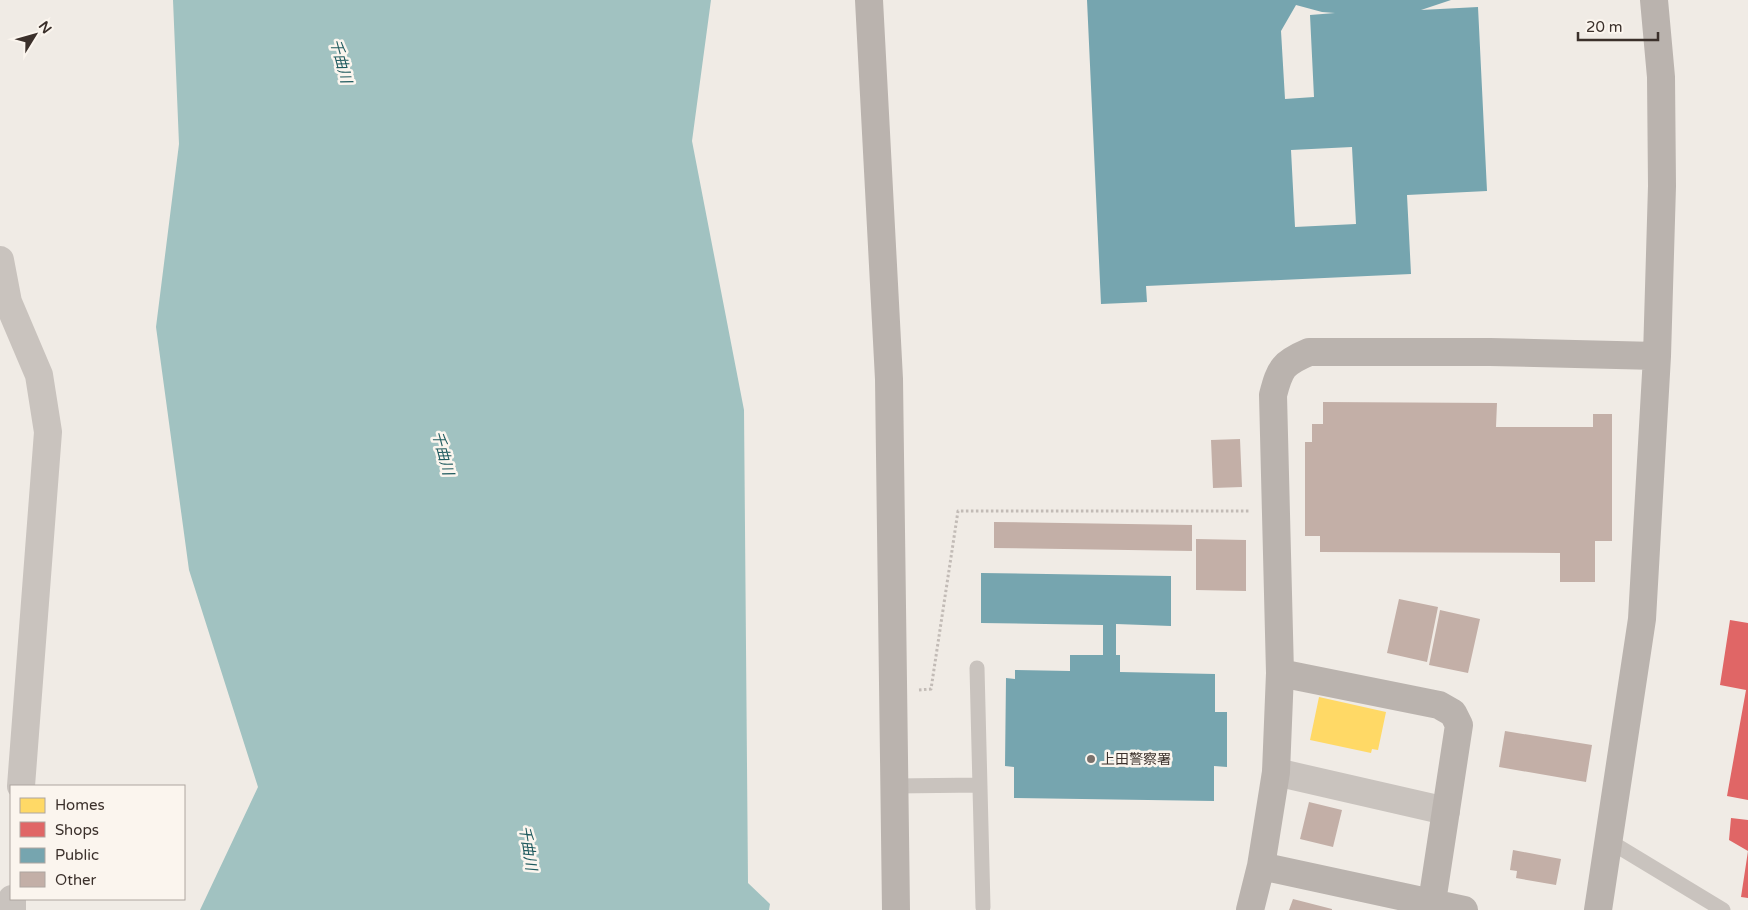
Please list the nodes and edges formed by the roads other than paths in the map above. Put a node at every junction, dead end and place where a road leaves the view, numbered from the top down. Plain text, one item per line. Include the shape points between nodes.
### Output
1 (869, 0) edge
2 (1654, 0) edge
3 (0, 260) edge
4 (1657, 356) junction
5 (977, 668) dead end
6 (1280, 673) junction
7 (1276, 772) junction
8 (21, 785) edge
9 (980, 785) junction
10 (895, 786) junction
11 (1446, 811) junction
12 (1609, 841) junction
13 (1261, 866) junction
14 (1432, 902) junction
15 (983, 907) dead end
16 (896, 910) edge
17 (1250, 910) edge
18 (1464, 910) edge
19 (1598, 910) edge
20 (1723, 910) edge

1 - 10 street via 889,379
2 - 4 street via 1661,77 1662,186
3 - 8 street via 8,302 39,375 48,432
4 - 6 street via 1308,352 1293,358 1282,368 1273,395
4 - 12 street via 1642,619
5 - 9 lane
6 - 7 street
6 - 11 street via 1439,705 1453,713 1459,725
7 - 11 street
7 - 13 street
9 - 10 lane
9 - 15 lane
10 - 16 street
11 - 14 street
12 - 19 street
12 - 20 lane
13 - 14 street
13 - 17 street
14 - 18 street

